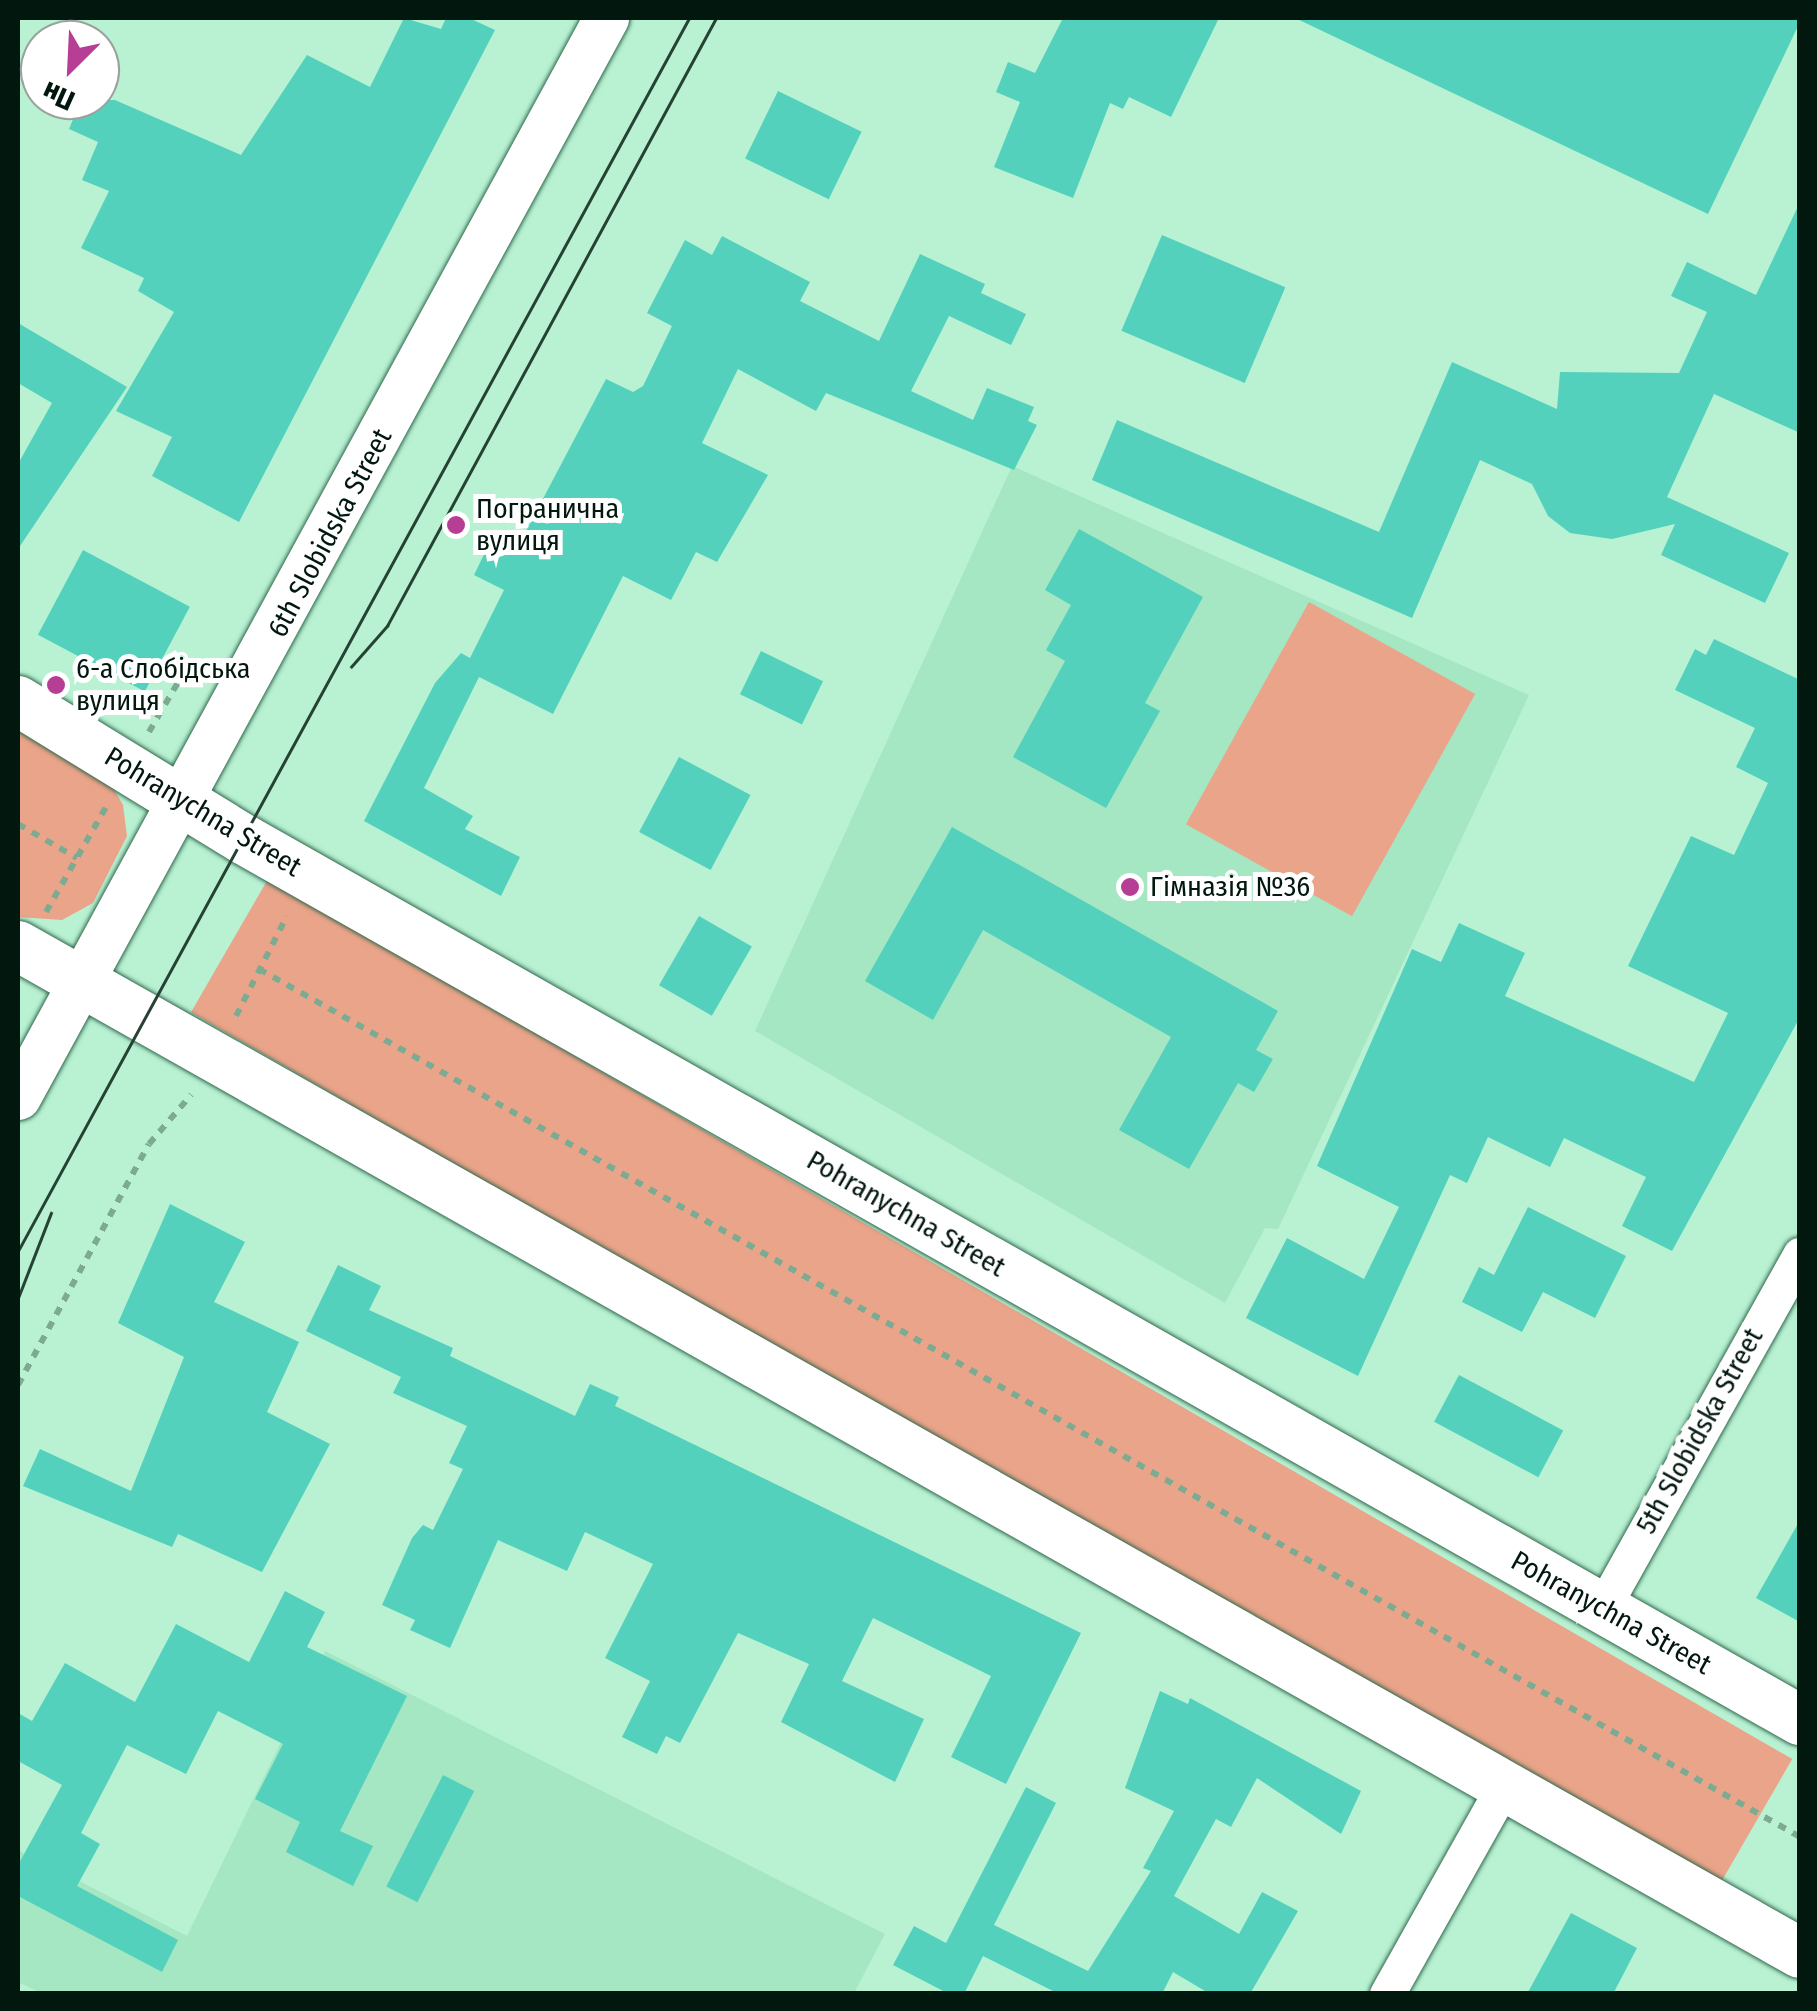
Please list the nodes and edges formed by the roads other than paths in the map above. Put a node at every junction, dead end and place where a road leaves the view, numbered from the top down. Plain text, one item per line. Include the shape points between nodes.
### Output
1 (606, 18) edge
2 (18, 700) edge
3 (186, 802) junction
4 (30, 932) edge
5 (84, 984) junction
6 (18, 1097) edge
7 (1800, 1254) edge
8 (1602, 1609) junction
9 (1800, 1720) edge
10 (1505, 1784) junction
11 (1800, 1953) edge
12 (1387, 1994) edge

1 - 3 street, 6th Slobidska Street
2 - 3 main road, Pohranychna Street
3 - 5 street, 6th Slobidska Street
3 - 8 main road, Pohranychna Street
4 - 5 main road
5 - 6 street, 6th Slobidska Street
5 - 10 main road
7 - 8 street, 5th Slobidska Street
8 - 9 main road, Pohranychna Street
10 - 11 main road
10 - 12 street

